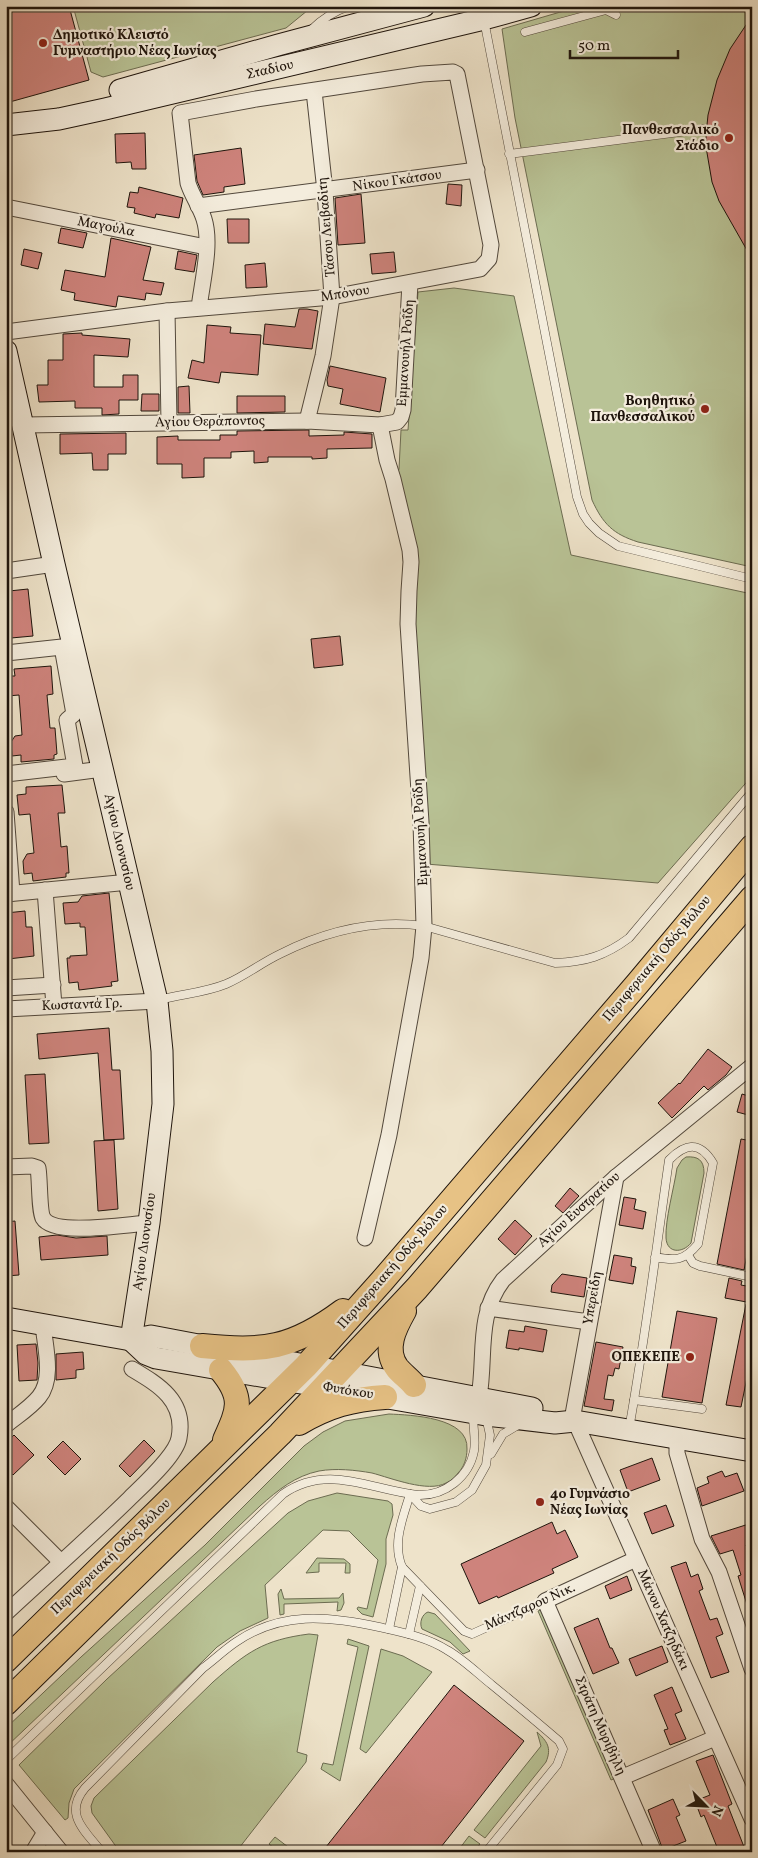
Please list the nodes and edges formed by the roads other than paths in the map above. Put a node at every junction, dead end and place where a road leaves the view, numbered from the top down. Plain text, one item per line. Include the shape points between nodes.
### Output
1 (350, 6) edge
2 (424, 6) edge
3 (532, 6) edge
4 (616, 15) dead end
5 (484, 19) junction
6 (525, 32) dead end
7 (303, 39) junction
8 (314, 92) junction
9 (6, 117) edge
10 (6, 125) edge
11 (703, 129) dead end
12 (509, 154) junction
13 (477, 170) junction
14 (325, 191) junction
15 (198, 206) junction
16 (6, 207) edge
17 (206, 247) junction
18 (410, 283) junction
19 (332, 297) junction
20 (199, 308) junction
21 (167, 311) junction
22 (6, 332) edge
23 (6, 351) edge
24 (307, 421) junction
25 (397, 422) joint
26 (169, 423) junction
27 (23, 424) junction
28 (380, 425) junction
29 (54, 564) junction
30 (6, 571) edge
31 (752, 578) edge
32 (6, 653) edge
33 (102, 769) junction
34 (6, 774) edge
35 (6, 782) edge
36 (752, 792) edge
37 (6, 812) edge
38 (752, 847) edge
39 (129, 882) junction
40 (45, 890) junction
41 (9, 893) edge
42 (752, 898) edge
43 (424, 926) junction
44 (53, 985) junction
45 (6, 988) edge
46 (157, 1001) junction
47 (54, 1006) junction
48 (6, 1008) edge
49 (750, 1069) edge
50 (6, 1167) edge
51 (616, 1177) junction
52 (149, 1223) junction
53 (366, 1238) dead end
54 (688, 1255) junction
55 (655, 1257) junction
56 (752, 1278) edge
57 (382, 1281) junction
58 (417, 1288) junction
59 (488, 1308) junction
60 (6, 1318) edge
61 (589, 1322) junction
62 (43, 1325) junction
63 (131, 1340) junction
64 (202, 1346) junction
65 (132, 1369) dead end
66 (221, 1370) junction
67 (298, 1374) junction
68 (332, 1380) junction
69 (414, 1385) junction
70 (385, 1397) junction
71 (634, 1400) junction
72 (479, 1409) junction
73 (702, 1409) dead end
74 (528, 1421) junction
75 (573, 1421) junction
76 (6, 1425) edge
77 (629, 1431) junction
78 (280, 1434) junction
79 (677, 1439) junction
80 (752, 1451) edge
81 (219, 1452) junction
82 (486, 1465) junction
83 (410, 1494) junction
84 (6, 1506) edge
85 (636, 1559) junction
86 (61, 1562) junction
87 (402, 1567) junction
88 (420, 1586) junction
89 (544, 1601) junction
90 (6, 1613) edge
91 (389, 1629) junction
92 (409, 1634) junction
93 (6, 1660) edge
94 (752, 1669) edge
95 (6, 1703) edge
96 (715, 1738) junction
97 (6, 1760) edge
98 (623, 1777) junction
99 (6, 1784) edge
100 (752, 1819) edge
101 (45, 1832) junction
102 (33, 1852) edge
103 (61, 1852) edge
104 (102, 1852) edge
105 (486, 1852) edge
106 (654, 1852) edge

1 - 7 lane via 334,11
2 - 7 main road, Σταδίου
3 - 5 main road, Σταδίου
4 - 6 lane via 606,10
5 - 10 main road, Σταδίου via 59,119
5 - 12 lane
7 - 9 main road, Σταδίου via 95,97
8 - 13 street, Μπόνου via 453,72 457,74
8 - 14 street, Τάσου Λειβαδίτη
8 - 15 street via 180,113 188,183
11 - 12 lane
12 - 31 lane via 583,514 599,533 618,546
13 - 14 street, Νίκου Γκάτσου
13 - 18 street, Μπόνου via 492,245 488,261 473,272
14 - 15 street, Νίκου Γκάτσου
14 - 19 street, Τάσου Λειβαδίτη
15 - 17 street via 204,220
16 - 17 street, Μαγούλα
17 - 20 street
18 - 19 street, Μπόνου
18 - 25 street, Εμμανουήλ Ροΐδη via 403,410
19 - 20 street, Μπόνου
19 - 24 street, Τάσου Λειβαδίτη via 326,340
20 - 21 street, Μπόνου
21 - 22 street, Μπόνου
21 - 26 street
23 - 27 main road, Αγίου Διονυσίου
24 - 26 street, Αγίου Θεράποντος
24 - 28 street, Αγίου Θεράποντος
25 - 28 street, Αγίου Θεράποντος
26 - 27 street, Αγίου Θεράποντος
27 - 29 main road, Αγίου Διονυσίου
28 - 43 street, Εμμανουήλ Ροΐδη via 412,562 408,624 421,822
29 - 30 street
29 - 33 main road, Αγίου Διονυσίου
32 - 34 street via 62,648 74,714 67,720 75,766
33 - 35 street
33 - 39 main road, Αγίου Διονυσίου
36 - 43 lane via 634,932 600,956 555,963
37 - 41 street
38 - 57 main road, Περιφερειακή Οδός Βόλου
39 - 40 street
39 - 46 main road, Αγίου Διονυσίου
40 - 41 street
40 - 44 street
42 - 58 main road
43 - 46 lane via 382,924 328,933 279,954 221,986
43 - 53 street, Εμμανουήλ Ροΐδη via 389,1135
44 - 45 street
44 - 47 street
46 - 47 street, Κωσταντά Γρ.
46 - 52 main road, Αγίου Διονυσίου via 163,1104
47 - 48 street, Κωσταντά Γρ.
49 - 51 street, Αγίου Ευστρατίου
50 - 52 street via 38,1168 42,1216 54,1226 76,1229
51 - 59 street, Αγίου Ευστρατίου via 512,1271 497,1288
51 - 61 street, Υπερείδη
52 - 63 main road, Αγίου Διονυσίου
54 - 55 lane via 669,1260
54 - 55 lane via 698,1244 713,1164 708,1154 698,1147 687,1146 669,1160
54 - 56 lane via 692,1263 700,1266
55 - 71 lane
57 - 64 main road via 320,1328 295,1340 261,1348
57 - 67 main road, Περιφερειακή Οδός Βόλου
58 - 68 main road
58 - 69 main road via 395,1328 391,1348 397,1367
59 - 61 street
59 - 72 street, Αγίου Ευστρατίου via 483,1335
60 - 62 main road, Φυτόκου
61 - 75 street, Υπερείδη
62 - 63 main road, Φυτόκου
62 - 76 street via 46,1384 39,1397
63 - 64 main road, Φυτόκου via 151,1336
63 - 66 main road, Φυτόκου via 151,1356
64 - 67 main road, Φυτόκου
65 - 86 street via 166,1392 179,1418 179,1440 163,1464 141,1487
66 - 67 main road, Φυτόκου
66 - 81 main road via 235,1390 238,1404
67 - 68 main road, Φυτόκου
67 - 81 main road, Περιφερειακή Οδός Βόλου
68 - 69 main road, Φυτόκου
68 - 70 main road, Φυτόκου
68 - 78 main road
69 - 72 main road, Φυτόκου
70 - 72 main road, Φυτόκου
70 - 78 main road via 341,1403
71 - 73 lane
71 - 77 lane
72 - 74 main road, Φυτόκου
72 - 75 main road, Φυτόκου via 556,1413
72 - 82 lane via 490,1435
72 - 83 lane via 474,1451 463,1476 439,1492
74 - 75 main road, Φυτόκου
74 - 82 lane via 503,1434
75 - 77 main road, Φυτόκου
75 - 85 street, Μάνου Χατζηδάκι
77 - 79 main road, Φυτόκου
78 - 95 main road
79 - 80 main road, Φυτόκου
79 - 94 street via 677,1453 702,1539 719,1572
81 - 93 main road, Περιφερειακή Οδός Βόλου
82 - 83 lane via 472,1490 456,1502 427,1508
83 - 87 lane via 398,1539
83 - 97 lane via 332,1478 294,1486 272,1503
84 - 86 street
85 - 89 street, Μάντζαρου Νικ.
85 - 96 street, Μάνου Χατζηδάκι
86 - 90 street
87 - 88 lane, Μάντζαρου Νικ.
87 - 91 lane
88 - 89 lane, Μάντζαρου Νικ. via 464,1631 472,1634
88 - 92 lane
89 - 98 street, Στράτη Μυριβήλη
91 - 92 lane
91 - 104 lane via 347,1621 294,1619 257,1631 224,1651 203,1668 78,1797 75,1809 78,1822
92 - 105 lane via 458,1657 562,1746 562,1755 554,1769
96 - 98 street
96 - 100 street, Μάνου Χατζηδάκι
98 - 106 street, Στράτη Μυριβήλη
99 - 101 street
101 - 102 street
101 - 103 street

